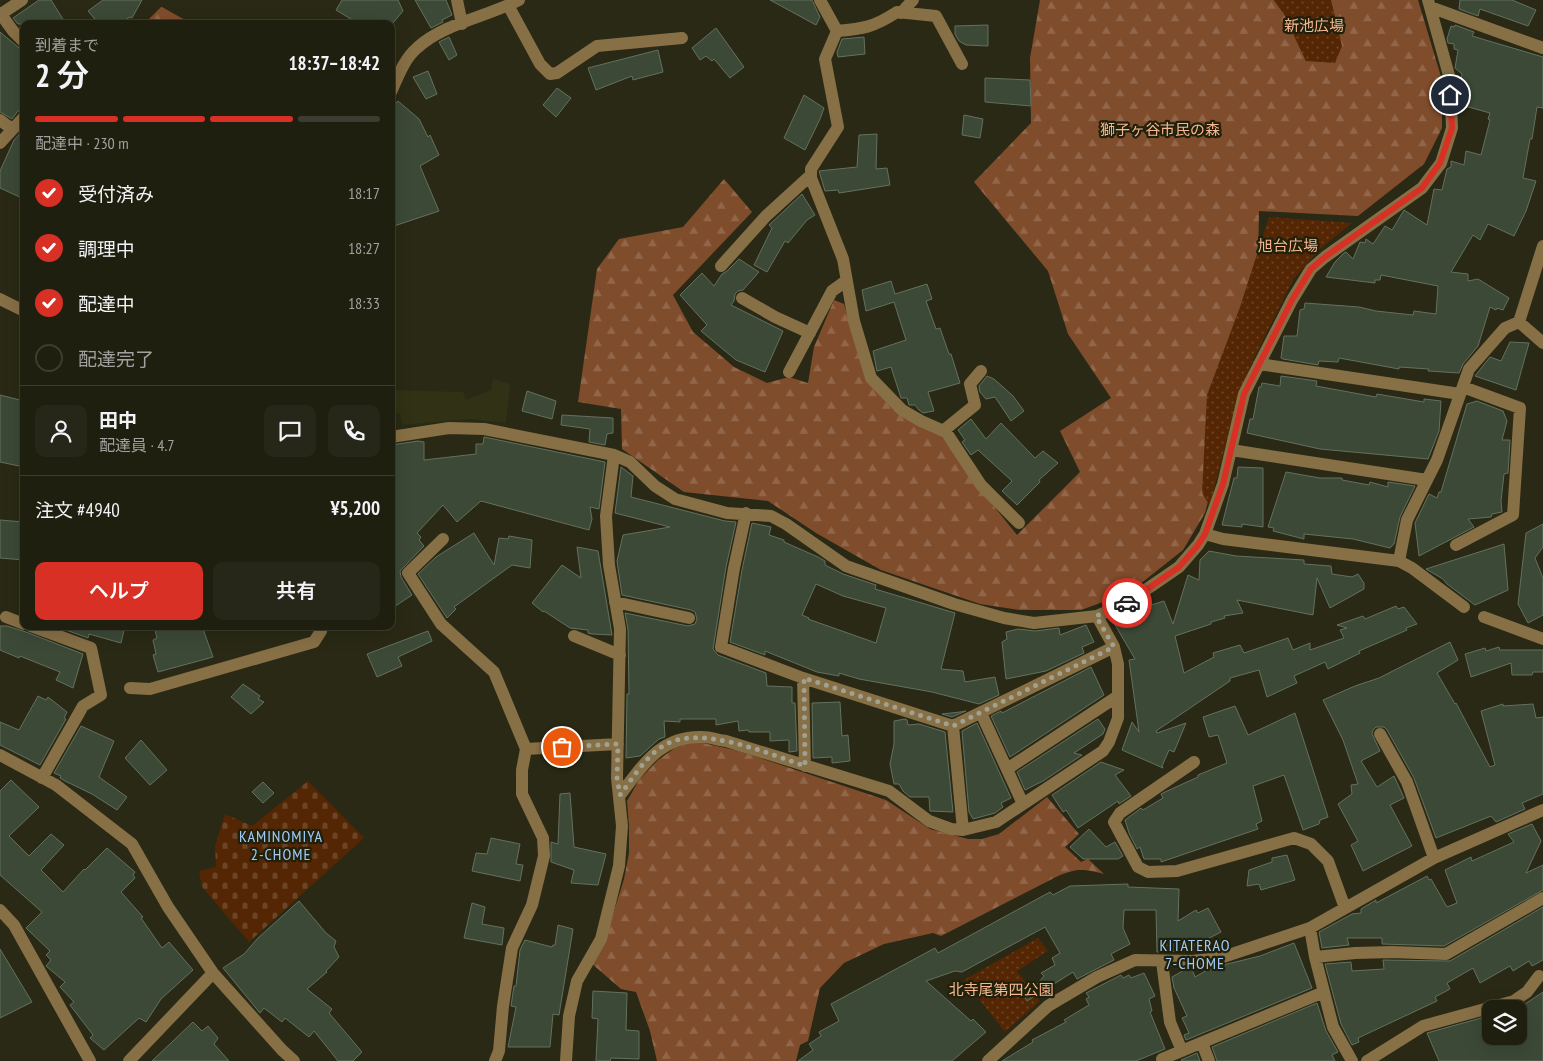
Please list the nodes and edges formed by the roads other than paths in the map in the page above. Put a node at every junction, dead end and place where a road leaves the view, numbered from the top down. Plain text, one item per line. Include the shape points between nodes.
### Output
1 (22, 0) edge
2 (457, 0) edge
3 (820, 0) edge
4 (913, 0) edge
5 (514, 2) edge
6 (1429, 4) edge
7 (898, 8) edge
8 (0, 13) edge
9 (462, 24) junction
10 (836, 30) junction
11 (20, 38) edge
12 (682, 38) dead end
13 (1543, 48) edge
14 (962, 64) dead end
15 (395, 83) edge
16 (0, 120) edge
17 (20, 121) edge
18 (12, 129) junction
19 (0, 143) edge
20 (811, 175) junction
21 (1543, 246) edge
22 (721, 266) dead end
23 (846, 281) junction
24 (742, 298) dead end
25 (0, 299) edge
26 (20, 310) edge
27 (1519, 322) junction
28 (810, 333) junction
29 (1543, 343) edge
30 (1259, 364) junction
31 (981, 371) dead end
32 (789, 372) dead end
33 (1462, 390) junction
34 (943, 431) junction
35 (395, 436) edge
36 (1231, 450) junction
37 (614, 456) junction
38 (1427, 480) junction
39 (746, 513) junction
40 (1019, 524) dead end
41 (1205, 534) junction
42 (443, 539) dead end
43 (1456, 545) dead end
44 (1399, 561) junction
45 (615, 602) junction
46 (1464, 607) dead end
47 (1096, 616) junction
48 (6, 617) dead end
49 (1484, 617) dead end
50 (689, 618) dead end
51 (20, 622) edge
52 (42, 630) edge
53 (321, 630) edge
54 (574, 636) dead end
55 (1543, 638) edge
56 (1114, 647) junction
57 (620, 655) junction
58 (804, 678) junction
59 (130, 688) dead end
60 (1118, 696) junction
61 (981, 713) junction
62 (953, 726) junction
63 (1380, 734) dead end
64 (618, 744) junction
65 (526, 748) junction
66 (0, 755) edge
67 (1194, 762) dead end
68 (805, 766) junction
69 (1007, 769) junction
70 (42, 778) junction
71 (620, 795) junction
72 (1024, 804) junction
73 (1543, 810) edge
74 (963, 830) junction
75 (1434, 858) junction
76 (1543, 898) edge
77 (1345, 908) junction
78 (0, 910) edge
79 (1310, 928) junction
80 (1315, 957) junction
81 (1162, 962) junction
82 (214, 973) junction
83 (1539, 976) dead end
84 (1324, 992) junction
85 (1202, 1043) junction
86 (1182, 1051) junction
87 (1162, 1059) dead end
88 (90, 1061) edge
89 (129, 1061) edge
90 (294, 1061) edge
91 (495, 1061) edge
92 (566, 1061) edge
93 (988, 1061) edge
94 (1210, 1061) edge
95 (1352, 1061) edge
96 (1367, 1061) edge

1 - 8 street
2 - 9 street
3 - 10 street
4 - 7 street
5 - 9 street
5 - 12 street via 540,64 550,74 558,73 597,46
6 - 13 street
6 - 30 street via 1450,79 1452,128 1440,163 1422,188 1311,269
7 - 10 street via 881,23 860,29
7 - 14 street via 936,16
8 - 11 street
9 - 15 street via 437,33 416,49
10 - 20 street via 825,59 838,127 811,169
16 - 18 street
17 - 18 street
18 - 19 street
20 - 22 street via 766,216
20 - 23 street via 843,259
21 - 27 street
23 - 28 street via 832,291
23 - 34 street via 871,378 902,410
24 - 28 street
25 - 26 street
27 - 29 street
27 - 33 street via 1505,328 1490,343 1469,370
28 - 32 street
30 - 33 street
30 - 36 street via 1244,394
31 - 34 street via 970,384 975,405
33 - 38 street
33 - 43 street via 1520,408 1513,515
34 - 40 street via 981,485
35 - 37 street via 449,428 484,429
36 - 38 street
36 - 41 street
37 - 39 street via 630,462 655,486 675,499 726,513
37 - 45 street via 606,516
38 - 44 street via 1408,520
39 - 47 street via 771,516 846,566 1004,618 1034,623
39 - 58 street via 721,647
41 - 44 street
41 - 47 street via 1179,567 1128,602
42 - 65 street via 408,573 441,624 494,672
44 - 46 street
45 - 50 street
45 - 57 street
47 - 56 street
48 - 51 street
49 - 55 street
52 - 70 street via 91,648 101,695 83,706
53 - 59 street via 314,642 150,689
54 - 57 street
56 - 60 street via 1118,664
56 - 61 street
57 - 64 street
58 - 62 street
58 - 68 street
60 - 69 street
60 - 72 street via 1118,718 1103,751
61 - 62 street
61 - 69 street
62 - 74 street
63 - 75 street via 1407,782
64 - 65 street
64 - 71 street
65 - 91 street via 522,794 544,838 544,856 532,905 512,948
66 - 70 street
67 - 77 street via 1120,813 1114,822 1138,867 1148,872 1177,870 1294,838 1311,844 1328,861
68 - 71 street via 726,741 702,737 674,740 662,746 642,765
68 - 74 street via 889,791 929,821 951,830
69 - 72 street
70 - 82 street via 56,785 132,844 168,907
71 - 92 street via 619,866 601,939 577,981 569,1016
72 - 74 street via 996,822
73 - 75 street
75 - 77 street
76 - 80 street via 1446,954 1364,952
77 - 79 street
78 - 88 street via 14,925
79 - 80 street
79 - 81 street via 1220,958
80 - 84 street
81 - 86 street via 1170,1022
81 - 93 street via 1135,960 1097,977 1048,1006
82 - 89 street
82 - 90 street
83 - 96 street via 1514,1002 1423,1026
84 - 85 street
84 - 95 street via 1334,1027
85 - 86 street
85 - 94 street
86 - 87 street

